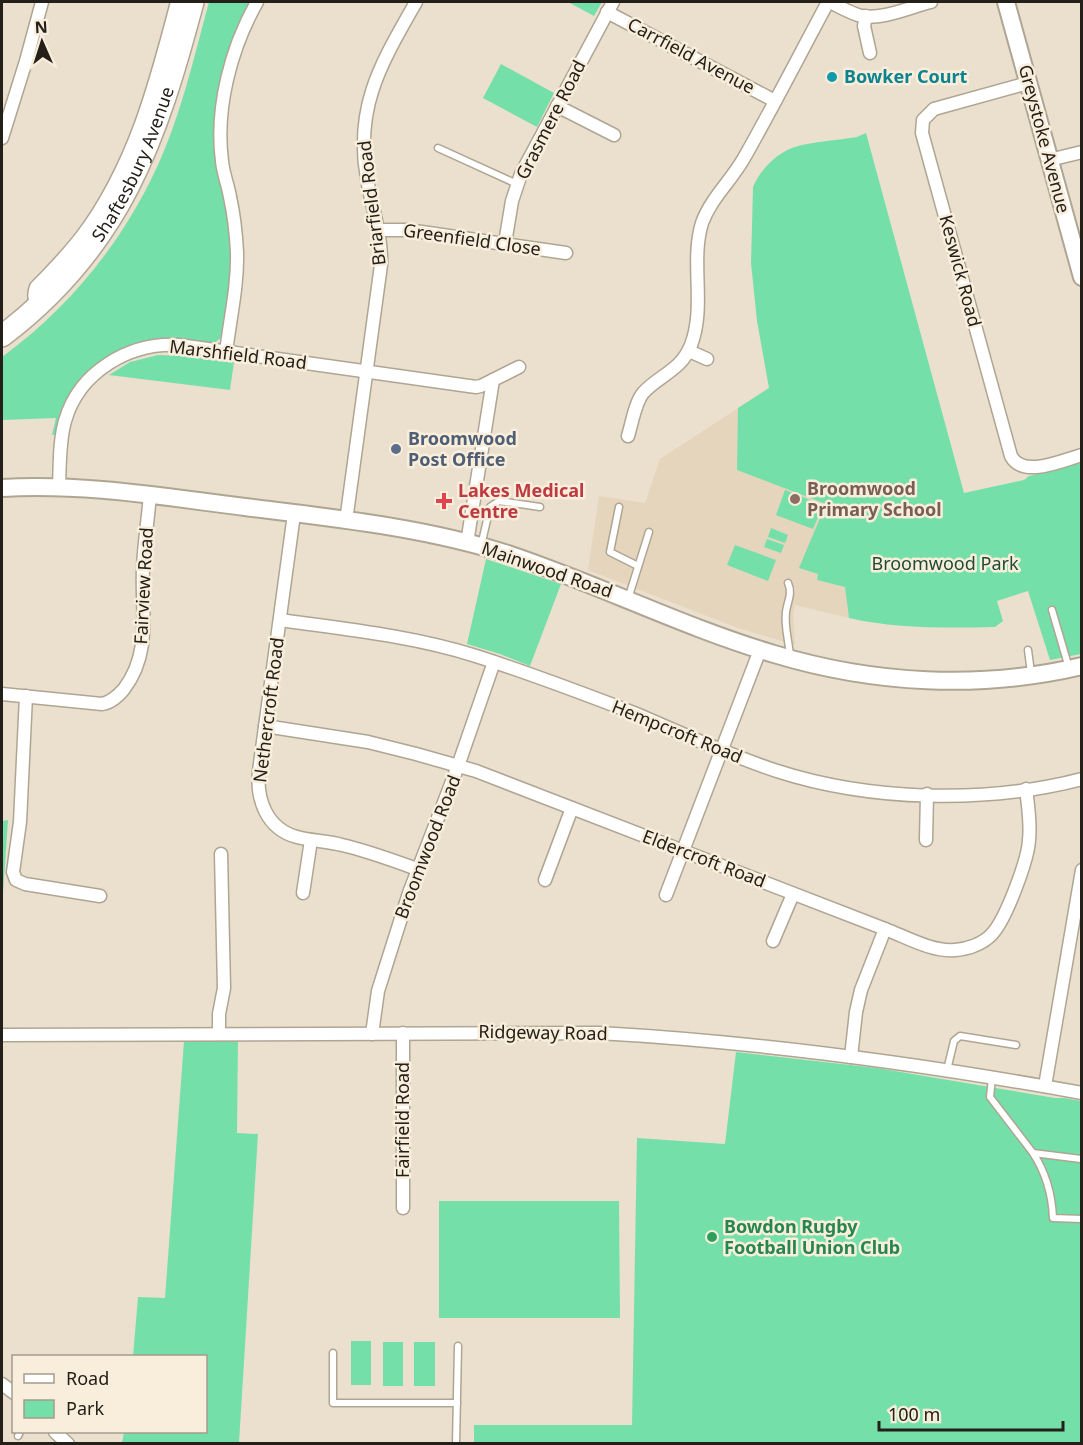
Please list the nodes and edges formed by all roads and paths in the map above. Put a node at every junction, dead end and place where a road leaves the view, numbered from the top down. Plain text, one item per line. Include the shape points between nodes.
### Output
1 (42, 2) edge
2 (177, 2) edge
3 (193, 2) edge
4 (257, 2) edge
5 (416, 2) edge
6 (829, 2) edge
7 (931, 2) edge
8 (1006, 2) edge
9 (610, 7) edge
10 (866, 16) junction
11 (870, 52) dead end
12 (1028, 83) junction
13 (775, 101) junction
14 (557, 106) junction
15 (614, 135) dead end
16 (2, 138) edge
17 (438, 148) dead end
18 (1082, 152) edge
19 (1049, 160) junction
20 (517, 184) junction
21 (378, 230) junction
22 (505, 243) junction
23 (567, 253) dead end
24 (1082, 277) edge
25 (39, 306) junction
26 (2, 336) edge
27 (689, 351) junction
28 (225, 352) junction
29 (707, 359) dead end
30 (519, 367) dead end
31 (366, 372) junction
32 (493, 380) junction
33 (628, 436) dead end
34 (1082, 455) edge
35 (59, 486) junction
36 (2, 488) edge
37 (150, 495) junction
38 (540, 507) dead end
39 (619, 507) dead end
40 (294, 514) junction
41 (345, 521) junction
42 (649, 532) dead end
43 (474, 545) junction
44 (638, 566) junction
45 (788, 583) dead end
46 (628, 599) junction
47 (1052, 610) dead end
48 (280, 620) junction
49 (760, 650) junction
50 (1028, 650) dead end
51 (790, 659) junction
52 (494, 662) junction
53 (1075, 667) edge
54 (1031, 675) junction
55 (2, 694) edge
56 (26, 696) junction
57 (265, 726) junction
58 (720, 750) junction
59 (458, 766) junction
60 (1082, 779) edge
61 (1026, 789) junction
62 (927, 794) junction
63 (572, 808) junction
64 (311, 840) junction
65 (926, 841) dead end
66 (682, 851) junction
67 (221, 855) dead end
68 (417, 869) junction
69 (1082, 870) edge
70 (543, 881) dead end
71 (303, 894) dead end
72 (793, 894) junction
73 (101, 896) dead end
74 (665, 897) dead end
75 (1079, 904) edge
76 (885, 929) junction
77 (773, 943) dead end
78 (403, 1033) junction
79 (219, 1034) junction
80 (372, 1034) junction
81 (2, 1035) edge
82 (1016, 1045) dead end
83 (851, 1057) junction
84 (947, 1071) junction
85 (992, 1078) junction
86 (1045, 1086) junction
87 (1082, 1093) edge
88 (1033, 1153) junction
89 (1081, 1159) edge
90 (403, 1208) dead end
91 (1082, 1219) edge
92 (458, 1346) dead end
93 (333, 1353) dead end
94 (457, 1403) junction
95 (456, 1443) edge

1 - 16 street
2 - 25 street, Shaftesbury Avenue via 127,159 82,235 36,287 34,299
3 - 25 highway, Shaftesbury Avenue via 162,107 130,185 94,243
4 - 28 street via 233,61 221,126 222,164 237,251
5 - 21 street, Briarfield Road via 380,65 365,117 365,165
6 - 10 street
6 - 13 street, Carrfield Avenue
7 - 10 street
8 - 12 street, Greystoke Avenue
9 - 13 street, Carrfield Avenue
9 - 14 street, Grasmere Road
10 - 11 street via 864,26
12 - 19 street, Greystoke Avenue
12 - 34 street, Keswick Road via 934,109 924,120 922,134 1014,462 1030,468
13 - 27 street, Carrfield Avenue via 739,168 714,198 704,220 699,241 696,324
14 - 15 street
14 - 20 street, Grasmere Road
17 - 20 lane
18 - 19 street
19 - 24 street, Greystoke Avenue
20 - 22 street, Grasmere Road
21 - 22 street, Greenfield Close via 408,230
21 - 31 street, Briarfield Road via 380,274
22 - 23 street, Greenfield Close
25 - 26 highway, Shaftesbury Avenue
27 - 29 street
27 - 33 street, Carrfield Avenue via 643,394 629,414
28 - 31 street, Marshfield Road
28 - 35 street, Marshfield Road via 159,345 131,351 106,365 82,387 69,410 62,435
30 - 32 street, Marshfield Road
31 - 32 street, Marshfield Road via 476,387
31 - 41 street, Briarfield Road
32 - 43 street
35 - 36 street, Mainwood Road
35 - 37 street, Mainwood Road
37 - 40 street, Mainwood Road
37 - 56 street, Fairview Road via 143,565 143,640 129,682 116,698 102,704
38 - 43 lane via 493,503
39 - 44 lane via 610,552
40 - 41 street, Mainwood Road
40 - 48 street, Nethercroft Road
41 - 43 street, Mainwood Road via 405,529
42 - 44 lane
43 - 46 street, Mainwood Road
44 - 46 lane
45 - 51 lane via 786,624
46 - 49 street, Mainwood Road
47 - 53 lane
48 - 52 street, Hempcroft Road via 426,644
48 - 57 street, Nethercroft Road
49 - 51 street, Mainwood Road
49 - 58 street
50 - 54 lane
51 - 54 street, Mainwood Road via 859,674 921,681
52 - 58 street, Hempcroft Road
52 - 59 street, Broomwood Road
53 - 54 street, Mainwood Road
55 - 56 street, Fairview Road
56 - 73 street via 14,876 25,885
57 - 59 street, Eldercroft Road via 368,742
57 - 64 street, Nethercroft Road via 258,780 261,804 281,830
58 - 62 street, Hempcroft Road via 778,772 825,784
58 - 66 street
59 - 63 street, Eldercroft Road
59 - 68 street, Broomwood Road
60 - 61 street, Hempcroft Road
61 - 62 street, Hempcroft Road
61 - 76 street, Eldercroft Road via 1030,828 1027,855 992,934 972,946 946,950
62 - 65 street
63 - 66 street, Eldercroft Road
63 - 70 street
64 - 68 street, Nethercroft Road via 345,846
64 - 71 street
66 - 72 street, Eldercroft Road
66 - 74 street
67 - 79 street via 224,988
68 - 80 street, Broomwood Road via 378,991
69 - 75 street
72 - 76 street, Eldercroft Road
72 - 77 street
75 - 86 street
76 - 83 street via 861,990
78 - 80 street, Ridgeway Road
78 - 83 street, Ridgeway Road via 599,1033
78 - 90 street, Fairfield Road
79 - 80 street, Ridgeway Road
79 - 81 street, Ridgeway Road
82 - 84 lane via 960,1036 954,1041
83 - 84 street, Ridgeway Road
84 - 85 street, Ridgeway Road
85 - 86 street, Ridgeway Road
85 - 88 lane via 990,1097
86 - 87 street, Ridgeway Road
88 - 89 lane
88 - 91 lane via 1048,1184 1053,1218
92 - 94 lane
93 - 94 lane via 333,1403
94 - 95 lane

